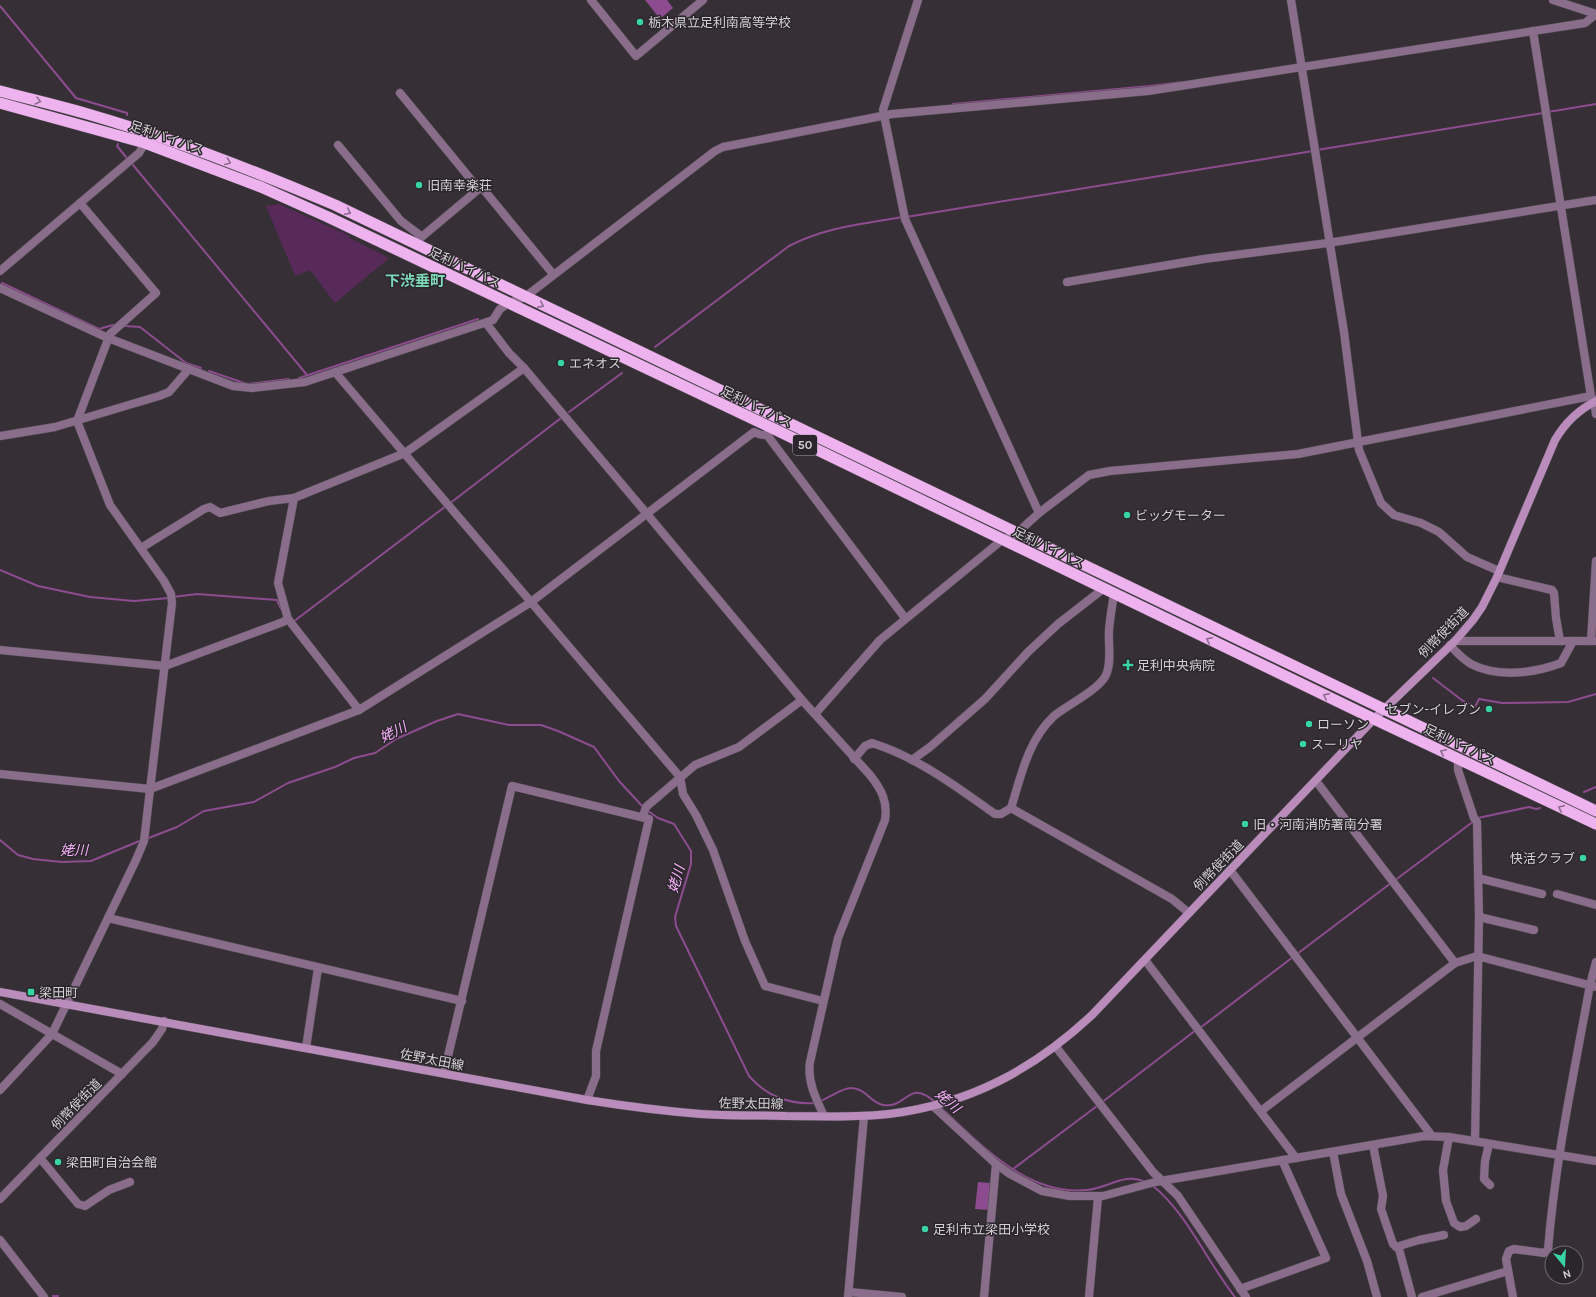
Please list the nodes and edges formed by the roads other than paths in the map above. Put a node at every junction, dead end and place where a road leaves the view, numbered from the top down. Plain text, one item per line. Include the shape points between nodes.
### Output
1 (591, 0) edge
2 (703, 0) edge
3 (918, 0) edge
4 (1291, 0) edge
5 (1553, 0) edge
6 (1596, 14) edge
7 (1533, 31) junction
8 (1301, 67) junction
9 (0, 91) edge
10 (400, 93) dead end
11 (0, 103) edge
12 (883, 116) junction
13 (145, 143) junction
14 (338, 145) dead end
15 (480, 188) junction
16 (1596, 200) edge
17 (80, 203) junction
18 (1561, 206) junction
19 (419, 241) junction
20 (1328, 243) junction
21 (0, 271) edge
22 (553, 274) junction
23 (1067, 282) dead end
24 (0, 288) edge
25 (525, 297) junction
26 (509, 303) junction
27 (486, 323) junction
28 (108, 338) junction
29 (524, 368) junction
30 (189, 369) junction
31 (335, 372) junction
32 (1594, 399) edge
33 (1596, 414) edge
34 (77, 421) junction
35 (770, 432) junction
36 (0, 436) edge
37 (1359, 441) junction
38 (405, 453) junction
39 (294, 498) junction
40 (1039, 513) junction
41 (647, 514) junction
42 (1017, 533) junction
43 (1002, 540) junction
44 (141, 548) junction
45 (1596, 561) edge
46 (1498, 574) junction
47 (1103, 589) junction
48 (1114, 594) junction
49 (531, 602) junction
50 (905, 618) junction
51 (288, 619) junction
52 (1560, 641) junction
53 (1573, 641) junction
54 (1593, 641) edge
55 (1452, 643) junction
56 (0, 650) edge
57 (165, 666) junction
58 (802, 700) junction
59 (1384, 709) junction
60 (359, 710) junction
61 (815, 714) junction
62 (1374, 719) junction
63 (854, 759) junction
64 (1458, 759) junction
65 (912, 760) junction
66 (0, 774) edge
67 (680, 777) junction
68 (1316, 781) junction
69 (150, 789) junction
70 (1011, 808) junction
71 (1596, 811) edge
72 (643, 816) junction
73 (1596, 824) edge
74 (1230, 870) junction
75 (1478, 878) junction
76 (1542, 894) dead end
77 (1557, 894) dead end
78 (1596, 905) edge
79 (1189, 913) junction
80 (1478, 917) junction
81 (108, 918) junction
82 (1534, 930) dead end
83 (1477, 956) junction
84 (1145, 960) junction
85 (1596, 962) edge
86 (1455, 963) junction
87 (318, 968) junction
88 (1593, 986) edge
89 (0, 992) edge
90 (462, 1001) junction
91 (823, 1001) junction
92 (0, 1004) edge
93 (67, 1005) junction
94 (164, 1021) junction
95 (52, 1034) junction
96 (1358, 1037) junction
97 (1056, 1047) junction
98 (306, 1048) junction
99 (444, 1073) junction
100 (122, 1074) junction
101 (0, 1090) edge
102 (587, 1100) junction
103 (937, 1105) junction
104 (1261, 1111) junction
105 (822, 1112) junction
106 (864, 1116) junction
107 (1432, 1136) junction
108 (1449, 1137) junction
109 (1475, 1142) junction
110 (1489, 1144) junction
111 (1373, 1145) junction
112 (1333, 1152) junction
113 (1559, 1155) junction
114 (40, 1158) junction
115 (1296, 1158) junction
116 (1282, 1160) junction
117 (1596, 1161) edge
118 (996, 1164) junction
119 (1158, 1181) junction
120 (130, 1182) dead end
121 (1490, 1185) dead end
122 (1098, 1197) junction
123 (0, 1199) edge
124 (1476, 1219) dead end
125 (1444, 1235) dead end
126 (0, 1240) edge
127 (1396, 1247) junction
128 (1508, 1271) junction
129 (1240, 1289) junction
130 (848, 1294) edge
131 (44, 1297) edge
132 (902, 1297) edge
133 (984, 1297) edge
134 (1089, 1297) edge
135 (1246, 1297) edge
136 (1377, 1297) edge
137 (1412, 1297) edge
138 (1422, 1297) edge
139 (1512, 1297) edge

1 - 2 street via 636,56
3 - 12 street
4 - 8 street
5 - 6 street
6 - 7 street via 1585,23
7 - 8 street
7 - 18 street
8 - 12 street via 1148,91
8 - 20 street
9 -> 19 highway, 足利バイパス / 50 via 90,114 205,153 269,177
10 - 15 street
11 - 13 highway, 足利バイパス / 50
12 - 22 street via 733,145 715,151
12 - 40 street via 905,219
13 - 17 street via 139,153
13 - 26 highway, 足利バイパス / 50 via 261,187
14 - 19 street
15 - 19 street
15 - 22 street
16 - 18 street
17 - 21 street
17 - 28 street via 156,294
18 - 20 street
18 - 32 street
19 - 25 highway, 足利バイパス / 50
20 - 23 street via 1204,259
20 - 37 street
22 - 25 street
24 - 28 street
25 - 26 street
25 -> 42 highway, 足利バイパス / 50
26 - 27 street via 500,309 493,320
26 - 35 highway, 足利バイパス / 50
27 - 29 street via 509,354
27 - 31 street
28 - 30 street
28 - 34 street
29 - 38 street
29 - 41 street
30 - 31 street via 242,388 305,382
30 - 34 street via 169,392
31 - 38 street
32 - 33 street
32 - 37 street
32 - 46 main road, 例幣使街道 via 1576,413 1555,440
34 - 36 street
34 - 44 street via 110,505
35 - 41 street via 764,436 754,432
35 - 43 highway, 足利バイパス / 50
35 - 50 street
37 - 40 street via 1298,454 1089,475
37 - 46 street via 1359,450 1381,503 1394,515 1421,523 1439,532 1467,557
38 - 39 street
38 - 49 street
39 - 44 street via 269,501 220,513 210,507
39 - 51 street via 278,583
40 - 42 street
41 - 49 street
41 - 58 street
42 - 43 street
42 - 59 highway, 足利バイパス / 50
43 - 47 highway, 足利バイパス / 50
43 - 50 street
44 - 57 street via 171,594
45 - 54 street
46 - 52 street via 1552,590
46 - 55 main road, 例幣使街道 via 1482,607
47 - 48 highway, 足利バイパス / 50
47 - 65 street via 1028,652 985,699 930,748
62 -> 48 highway, 足利バイパス / 50
48 - 70 street via 1109,630 1109,667 1106,677 1042,728 1033,743
49 - 60 street
49 - 67 street
50 - 61 street via 880,640
51 - 57 street
51 - 60 street
52 - 53 street
52 - 55 street
53 - 54 street
53 - 55 street via 1561,663 1523,672 1498,671 1476,666 1464,659
55 - 59 main road, 例幣使街道
56 - 57 street
57 - 69 street
58 - 61 street
58 - 67 street via 739,747 696,765
59 - 62 main road, 例幣使街道
59 - 71 highway, 足利バイパス / 50
60 - 69 street
61 - 63 street
64 -> 62 highway, 足利バイパス / 50
62 - 68 main road, 例幣使街道
63 - 65 street via 865,746 872,743
63 - 91 street via 879,787 887,811 880,835 838,938
73 -> 64 highway, 足利バイパス / 50
64 - 75 street via 1458,770 1476,820
65 - 70 street via 995,814 1001,814
66 - 69 street
67 - 72 street via 646,807
67 - 91 street via 683,794 713,850 745,941 765,986
68 - 74 main road, 例幣使街道
68 - 86 street
69 - 81 street via 144,841
70 - 79 street via 1165,896
72 - 90 street via 512,786
72 - 102 street via 649,819 596,1051 596,1076
74 - 79 main road, 例幣使街道
74 - 96 street
75 - 76 street
75 - 80 street
77 - 78 street
79 - 84 main road, 例幣使街道
80 - 82 street
80 - 83 street
81 - 87 street
81 - 93 street
83 - 86 street
83 - 88 street
83 - 109 street
84 - 97 main road, 例幣使街道 via 1092,1015
84 - 104 street
85 - 88 street
86 - 96 street
87 - 90 street
87 - 98 street
88 - 113 street
89 - 93 main road, 佐野太田線
90 - 99 street
91 - 105 street via 808,1070
92 - 95 street
93 - 94 main road, 佐野太田線
93 - 95 street
94 - 98 main road, 佐野太田線
94 - 100 street, 例幣使街道 via 159,1035
95 - 100 street
95 - 101 street
96 - 104 street
96 - 107 street
97 - 103 main road, 例幣使街道 via 1002,1081
97 - 119 street
98 - 99 main road, 佐野太田線
99 - 102 main road, 佐野太田線
100 - 114 street, 例幣使街道
102 - 105 main road, 佐野太田線 via 703,1114
103 - 106 main road, 例幣使街道
103 - 118 street
104 - 115 street
105 - 106 main road, 佐野太田線
106 - 130 street
107 - 108 street
107 - 111 street
108 - 109 street
108 - 124 street via 1442,1170 1446,1201 1454,1223 1460,1227
109 - 110 street
110 - 113 street
110 - 121 street via 1484,1179
111 - 112 street
111 - 127 street via 1383,1196 1381,1209
112 - 115 street
112 - 136 street via 1341,1194 1367,1261
113 - 117 street
113 - 128 street via 1548,1250 1544,1253 1511,1249 1506,1257
114 - 120 street via 78,1204 84,1206 110,1190
114 - 123 street, 例幣使街道
115 - 116 street
116 - 119 street
116 - 129 street via 1326,1258
118 - 122 street via 1021,1181 1042,1191 1063,1196
118 - 133 street
119 - 122 street
119 - 129 street via 1178,1196
122 - 134 street
125 - 127 street
126 - 131 street
127 - 137 street via 1399,1249
128 - 138 street
128 - 139 street
129 - 135 street
130 - 132 street

